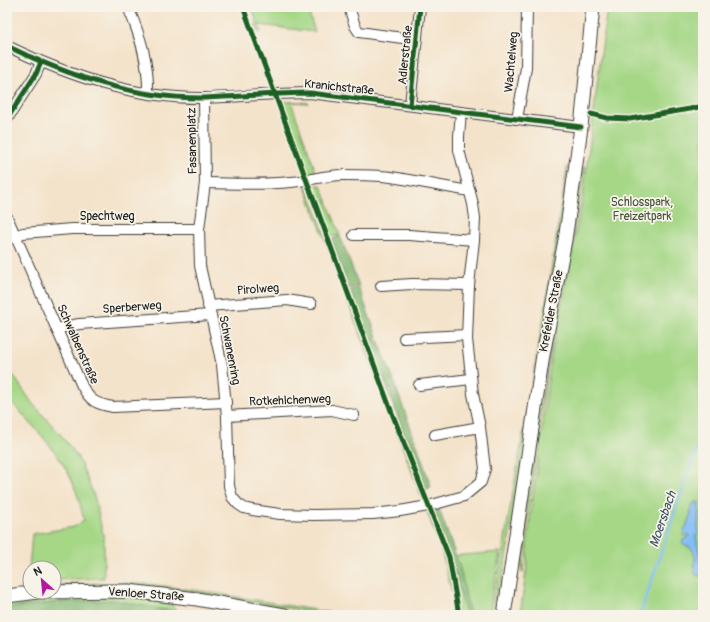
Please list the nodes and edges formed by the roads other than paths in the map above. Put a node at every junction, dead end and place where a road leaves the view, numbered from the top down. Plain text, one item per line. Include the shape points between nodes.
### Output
1 (128, 7) edge
2 (349, 7) edge
3 (420, 7) edge
4 (527, 7) edge
5 (593, 7) edge
6 (417, 40) junction
7 (7, 46) edge
8 (41, 62) junction
9 (148, 94) junction
10 (204, 98) junction
11 (410, 106) junction
12 (462, 112) junction
13 (7, 119) edge
14 (518, 119) junction
15 (581, 127) junction
16 (205, 183) junction
17 (470, 191) junction
18 (7, 217) edge
19 (199, 229) junction
20 (354, 235) dead end
21 (15, 236) junction
22 (474, 240) junction
23 (469, 285) junction
24 (381, 286) dead end
25 (311, 304) dead end
26 (209, 311) junction
27 (57, 330) junction
28 (467, 335) junction
29 (404, 338) dead end
30 (471, 379) junction
31 (419, 385) dead end
32 (226, 402) junction
33 (354, 415) dead end
34 (227, 416) junction
35 (480, 427) junction
36 (435, 435) dead end
37 (7, 596) edge
38 (284, 615) edge
39 (504, 615) edge

1 - 9 street via 139,34 148,78
2 - 6 street via 359,32
3 - 6 street, Adlerstraße
4 - 14 street, Wachtelweg via 526,68
5 - 15 main road, Krefelder Straße
6 - 11 street, Adlerstraße
7 - 8 street, Kranichstraße
8 - 9 street, Kranichstraße via 82,78
8 - 13 street
9 - 10 street, Kranichstraße
10 - 11 street, Kranichstraße via 310,93
10 - 16 street, Fasanenplatz
11 - 12 street, Kranichstraße
12 - 14 street, Kranichstraße
12 - 17 street, Schwanenring via 459,150
14 - 15 street, Kranichstraße
15 - 39 main road, Krefelder Straße
16 - 17 street via 253,185 308,181 340,175 374,176
16 - 19 street, Schwanenring
17 - 22 street, Schwanenring via 475,218
18 - 21 street, Schwalbenstraße
19 - 21 street, Spechtweg via 72,229 23,233
19 - 26 street, Schwanenring via 200,266
20 - 22 street via 409,234
21 - 27 street, Schwalbenstraße
22 - 23 street, Schwanenring
23 - 24 street
23 - 28 street, Schwanenring
25 - 26 street, Pirolweg via 287,300
26 - 27 street, Sperberweg via 79,324
26 - 32 street, Schwanenring via 222,365
27 - 32 street, Schwalbenstraße via 86,395 101,405 113,408
28 - 29 street
28 - 30 street, Schwanenring
30 - 31 street
30 - 35 street, Schwanenring
32 - 34 street, Schwanenring
33 - 34 street, Rotkehlchenweg via 332,410
34 - 35 street, Schwanenring via 229,486 232,497 244,508 280,514 365,514 400,511 464,496 481,482 485,469
35 - 36 street
37 - 38 main road, Venloer Straße via 38,592 128,591 197,599

